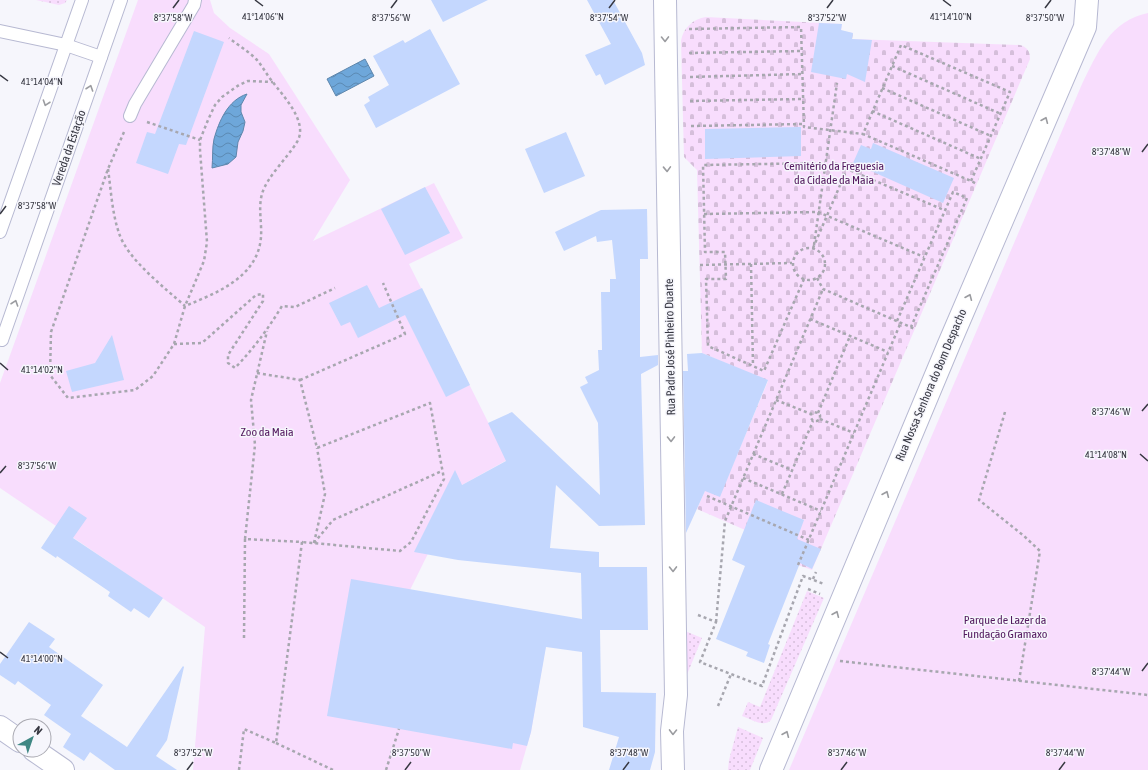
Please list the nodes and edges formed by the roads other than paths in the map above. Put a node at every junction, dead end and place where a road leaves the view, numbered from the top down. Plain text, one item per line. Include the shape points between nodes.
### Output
1 (82, 0) edge
2 (121, 0) edge
3 (195, 0) edge
4 (665, 0) edge
5 (1087, 0) edge
6 (0, 31) edge
7 (66, 45) junction
8 (102, 57) junction
9 (130, 116) road end
10 (0, 232) edge
11 (0, 339) edge
12 (0, 727) edge
13 (12, 735) edge
14 (46, 758) edge
15 (63, 770) edge
16 (673, 770) edge
17 (771, 770) edge

1 - 7 lane
2 - 8 lane, Vereda da Estação
3 - 9 lane
4 -> 16 main road, Rua Padre José Pinheiro Duarte via 676,695 672,731
17 -> 5 main road, Rua Nossa Senhora do Bom Despacho via 948,344 1085,27
6 - 7 lane
7 - 8 lane
7 -> 10 lane
11 -> 8 lane, Vereda da Estação via 2,340
12 - 13 main road
14 - 15 main road

